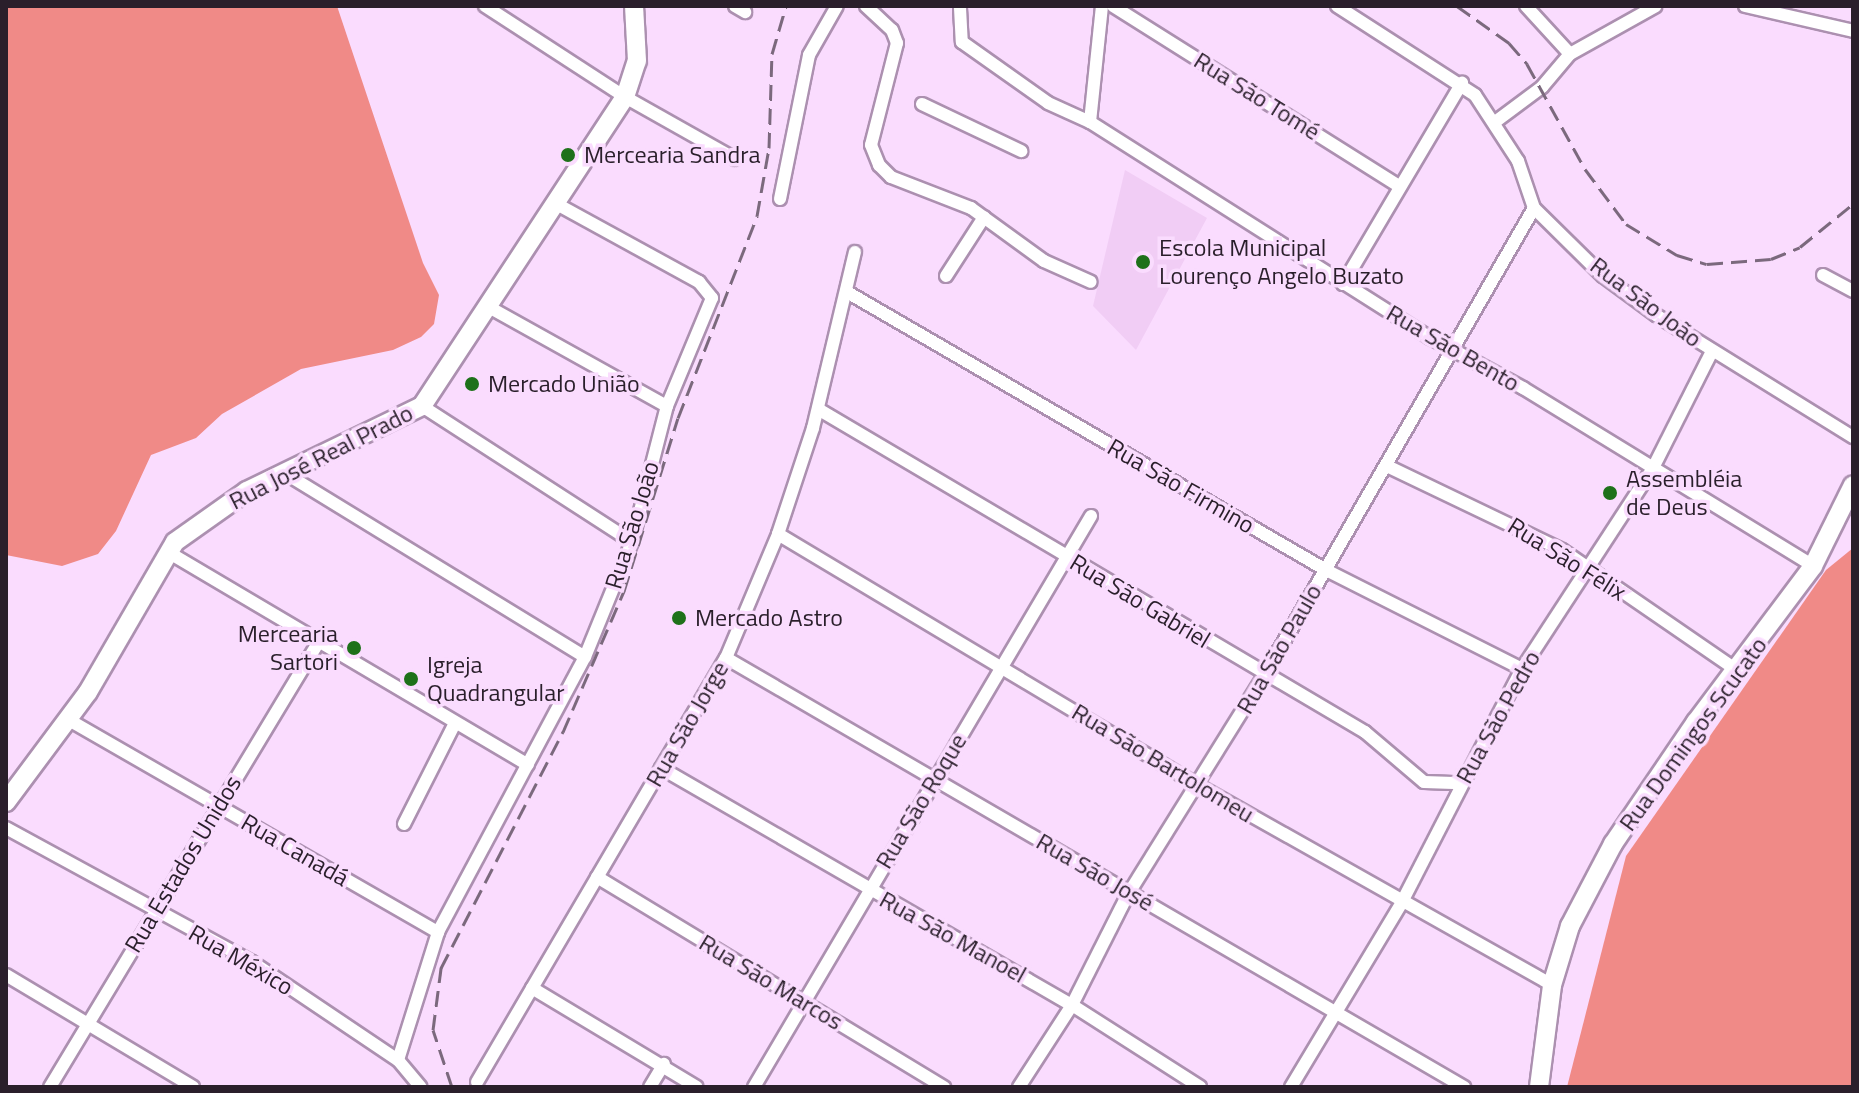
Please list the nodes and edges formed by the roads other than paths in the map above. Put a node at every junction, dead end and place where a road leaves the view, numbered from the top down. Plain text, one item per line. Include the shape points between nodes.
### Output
1 (485, 6) edge
2 (634, 6) edge
3 (837, 6) edge
4 (866, 6) edge
5 (1102, 6) edge
6 (1113, 6) edge
7 (1337, 6) edge
8 (1526, 6) edge
9 (1656, 6) edge
10 (1745, 6) edge
11 (960, 8) dead end
12 (1853, 31) edge
13 (1570, 54) junction
14 (1462, 83) junction
15 (625, 97) junction
16 (922, 104) dead end
17 (1090, 122) junction
18 (1495, 122) junction
19 (1021, 151) dead end
20 (735, 159) dead end
21 (1400, 187) junction
22 (780, 199) dead end
23 (555, 203) junction
24 (1534, 208) junction
25 (984, 217) junction
26 (855, 252) dead end
27 (1823, 275) dead end
28 (946, 276) dead end
29 (1091, 282) dead end
30 (1343, 284) junction
31 (1853, 291) edge
32 (847, 292) junction
33 (487, 306) junction
34 (1451, 349) junction
35 (1712, 351) junction
36 (422, 406) junction
37 (667, 406) junction
38 (818, 409) junction
39 (1853, 437) edge
40 (1387, 466) junction
41 (1653, 468) junction
42 (283, 472) junction
43 (1853, 485) edge
44 (1091, 516) dead end
45 (778, 534) junction
46 (632, 542) junction
47 (168, 552) junction
48 (1068, 557) junction
49 (1813, 566) junction
50 (1584, 569) junction
51 (1326, 570) junction
52 (318, 643) junction
53 (585, 657) junction
54 (726, 658) junction
55 (1003, 666) junction
56 (1522, 669) junction
57 (1738, 671) junction
58 (1264, 676) junction
59 (69, 720) junction
60 (454, 725) junction
61 (528, 765) junction
62 (661, 768) junction
63 (935, 778) junction
64 (1461, 783) junction
65 (1199, 786) junction
66 (6, 802) edge
67 (217, 805) junction
68 (404, 824) dead end
69 (6, 828) edge
70 (597, 877) junction
71 (868, 890) junction
72 (1129, 893) junction
73 (1402, 902) junction
74 (156, 912) junction
75 (438, 932) junction
76 (6, 975) edge
77 (1552, 985) junction
78 (532, 988) junction
79 (801, 1000) junction
80 (1072, 1005) junction
81 (1333, 1010) junction
82 (87, 1026) junction
83 (398, 1060) junction
84 (664, 1064) junction
85 (477, 1082) dead end
86 (50, 1087) edge
87 (193, 1087) edge
88 (421, 1087) edge
89 (650, 1087) edge
90 (697, 1087) edge
91 (754, 1087) edge
92 (944, 1087) edge
93 (1019, 1087) edge
94 (1200, 1087) edge
95 (1291, 1087) edge
96 (1464, 1087) edge
97 (1539, 1087) edge

1 - 15 street
2 - 15 street, Rua José Real Prado via 637,61
3 - 22 street via 809,55
4 - 25 street via 892,30 897,43 871,145 879,165 891,177 960,202
5 - 17 street
6 - 21 street, Rua São Tomé
7 - 14 street, Rua São João
8 - 13 street
9 - 13 street
10 - 12 street
11 - 17 street, Rua São Bento via 962,42 1048,103
13 - 18 street via 1542,87
14 - 18 street, Rua São João
14 - 21 street
15 - 20 street
15 - 23 street, Rua José Real Prado
16 - 19 street
17 - 30 street, Rua São Bento
18 - 24 street, Rua São João via 1518,161
21 - 30 street
23 - 33 street, Rua José Real Prado
23 - 37 street, Rua São João via 699,282 712,298
24 - 34 street, Rua São Paulo
24 - 35 street, Rua São João via 1603,276
25 - 28 street
25 - 29 street via 1044,261
26 - 32 street, Rua São Jorge
27 - 31 street
30 - 34 street, Rua São Bento
32 - 38 street, Rua São Jorge
32 - 51 street, Rua São Firmino
33 - 36 street, Rua José Real Prado
33 - 37 street
34 - 40 street, Rua São Paulo
34 - 41 street, Rua São Bento
35 - 39 street, Rua São João
35 - 41 street, Rua São Pedro
36 - 42 street, Rua José Real Prado
36 - 46 street
37 - 46 street, Rua São João
38 - 45 street, Rua São Jorge
38 - 48 street, Rua São Gabriel
40 - 50 street, Rua São Félix via 1519,525
40 - 51 street, Rua São Paulo
41 - 49 street, Rua São Bento
41 - 50 street, Rua São Pedro
42 - 47 street, Rua José Real Prado via 219,509
42 - 53 street
43 - 49 street, Rua Domingos Scucato
44 - 48 street, Rua São Roque
45 - 54 street, Rua São Jorge
45 - 55 street, Rua São Bartolomeu
46 - 53 street, Rua São João
47 - 52 street
47 - 59 street, Rua José Real Prado
48 - 55 street, Rua São Roque
48 - 58 street, Rua São Gabriel
49 - 57 street, Rua Domingos Scucato
50 - 56 street, Rua São Pedro
50 - 57 street, Rua São Félix
51 - 56 street, Rua São Firmino
51 - 58 street, Rua São Paulo
52 - 60 street
52 - 67 street, Rua Estados Unidos
53 - 61 street, Rua São João
54 - 62 street, Rua São Jorge
54 - 63 street, Rua São José
55 - 63 street, Rua São Roque
55 - 65 street, Rua São Bartolomeu
56 - 64 street, Rua São Pedro
57 - 77 street, Rua Domingos Scucato via 1696,722 1613,844 1570,926
58 - 64 street, Rua São Gabriel via 1365,732 1424,782
58 - 65 street, Rua São Paulo
59 - 66 street, Rua José Real Prado
59 - 67 street, Rua Canadá
60 - 61 street
60 - 68 street
61 - 75 street, Rua São João
62 - 70 street, Rua São Jorge
62 - 71 street, Rua São Manoel
63 - 71 street, Rua São Roque
63 - 72 street, Rua São José
64 - 73 street, Rua São Pedro
65 - 72 street, Rua São Paulo
65 - 73 street, Rua São Bartolomeu
67 - 74 street, Rua Estados Unidos
67 - 75 street, Rua Canadá
69 - 74 street, Rua México
70 - 78 street, Rua São Jorge
70 - 79 street, Rua São Marcos
71 - 79 street, Rua São Roque
71 - 80 street, Rua São Manoel
72 - 80 street, Rua São Paulo
72 - 81 street, Rua São José
73 - 77 street, Rua São Bartolomeu
73 - 81 street, Rua São Pedro
74 - 82 street, Rua Estados Unidos
74 - 83 street, Rua México via 252,962
75 - 83 street, Rua São João
76 - 82 street
77 - 97 street, Rua Domingos Scucato
78 - 84 street
78 - 85 street, Rua São Jorge
79 - 91 street, Rua São Roque
79 - 92 street, Rua São Marcos
80 - 93 street, Rua São Paulo
80 - 94 street, Rua São Manoel
81 - 95 street, Rua São Pedro
81 - 96 street, Rua São José
82 - 86 street, Rua Estados Unidos
82 - 87 street
83 - 88 street, Rua México
84 - 89 street
84 - 90 street

